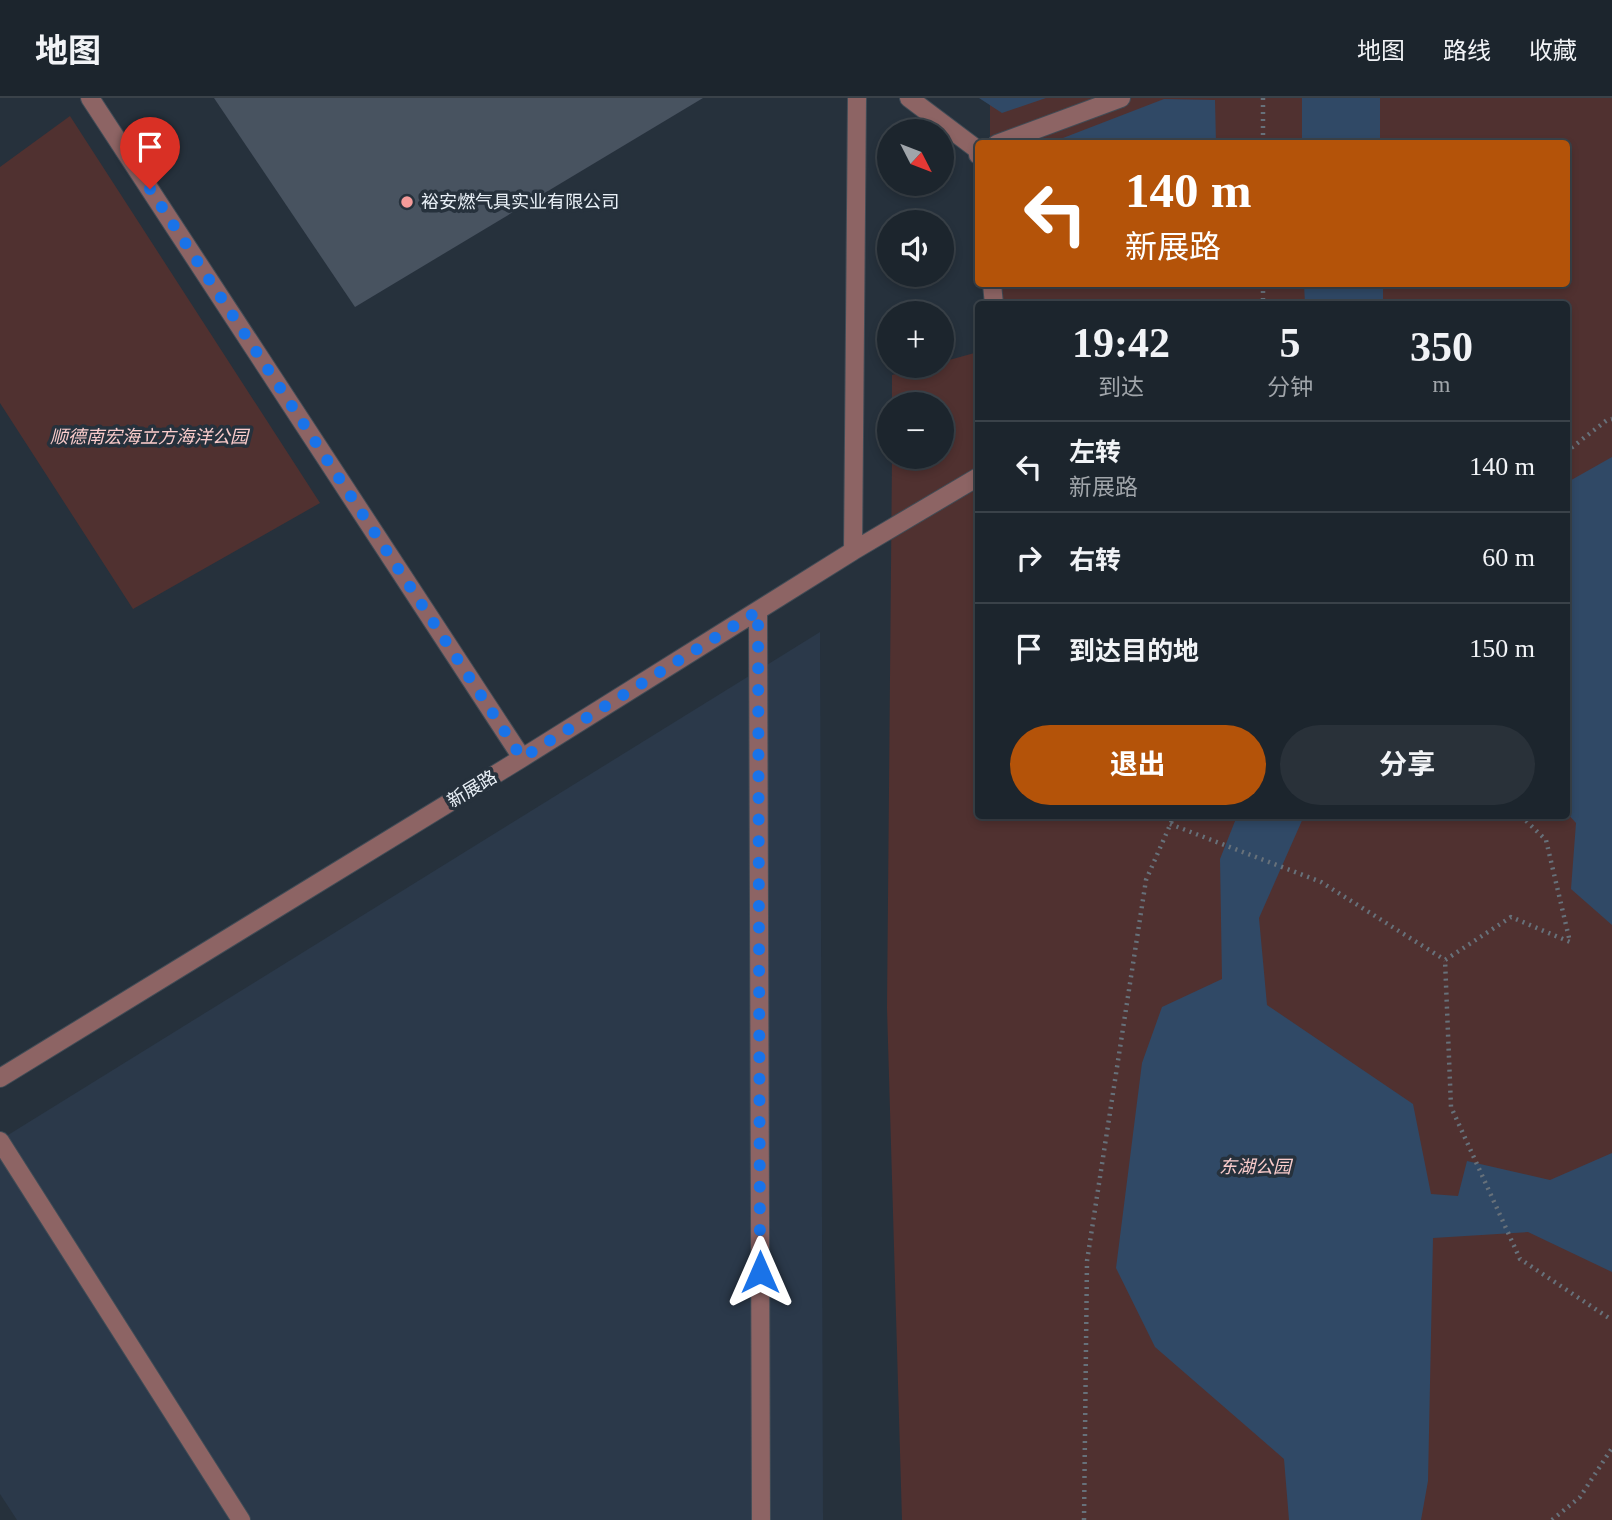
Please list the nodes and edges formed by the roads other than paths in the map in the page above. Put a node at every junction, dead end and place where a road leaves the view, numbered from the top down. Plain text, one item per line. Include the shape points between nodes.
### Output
1 (90, 98) edge
2 (858, 98) edge
3 (909, 98) edge
4 (1121, 98) edge
5 (1007, 140) edge
6 (975, 150) edge
7 (975, 479) edge
8 (853, 551) junction
9 (758, 611) junction
10 (522, 758) junction
11 (0, 1078) edge
12 (0, 1141) edge
13 (241, 1520) edge
14 (761, 1520) edge

1 - 10 street
2 - 8 street
3 - 6 street
4 - 5 street
7 - 8 street, 新展路
8 - 9 street, 新展路
9 - 10 street, 新展路
9 - 14 street
10 - 11 street, 新展路
12 - 13 street

